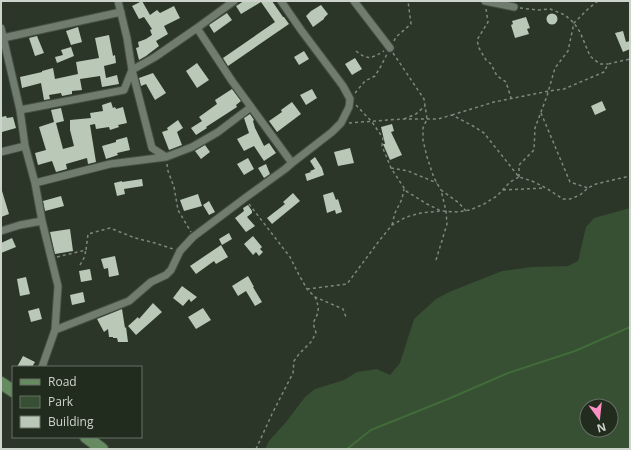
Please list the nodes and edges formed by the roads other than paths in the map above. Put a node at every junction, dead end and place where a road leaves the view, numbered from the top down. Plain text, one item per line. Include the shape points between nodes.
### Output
1 (118, 1) edge
2 (234, 1) edge
3 (281, 1) edge
4 (354, 1) edge
5 (485, 1) edge
6 (514, 7) road end
7 (121, 12) junction
8 (1, 28) edge
9 (197, 28) junction
10 (3, 38) junction
11 (390, 48) road end
12 (132, 70) junction
13 (251, 107) junction
14 (20, 110) junction
15 (25, 146) junction
16 (1, 152) edge
17 (166, 157) junction
18 (292, 162) junction
19 (35, 184) junction
20 (42, 221) junction
21 (1, 231) edge
22 (55, 330) junction
23 (42, 366) edge
24 (1, 384) edge
25 (12, 390) edge
26 (87, 438) edge
27 (102, 449) edge

1 - 7 street
2 - 9 street
3 - 18 street via 350,99 341,123
4 - 11 street
5 - 6 street
7 - 10 street
7 - 12 street
8 - 10 street
9 - 12 street
9 - 13 street
10 - 14 street
12 - 14 street via 124,90
12 - 17 street via 152,148
13 - 17 street via 218,132
13 - 18 street
14 - 15 street
15 - 16 street
15 - 19 street
17 - 19 street via 110,164
18 - 22 street via 194,237 180,252 166,275 151,282 129,301
19 - 20 street
20 - 21 street
20 - 22 street via 58,286
22 - 23 street
24 - 25 main road
26 - 27 main road

